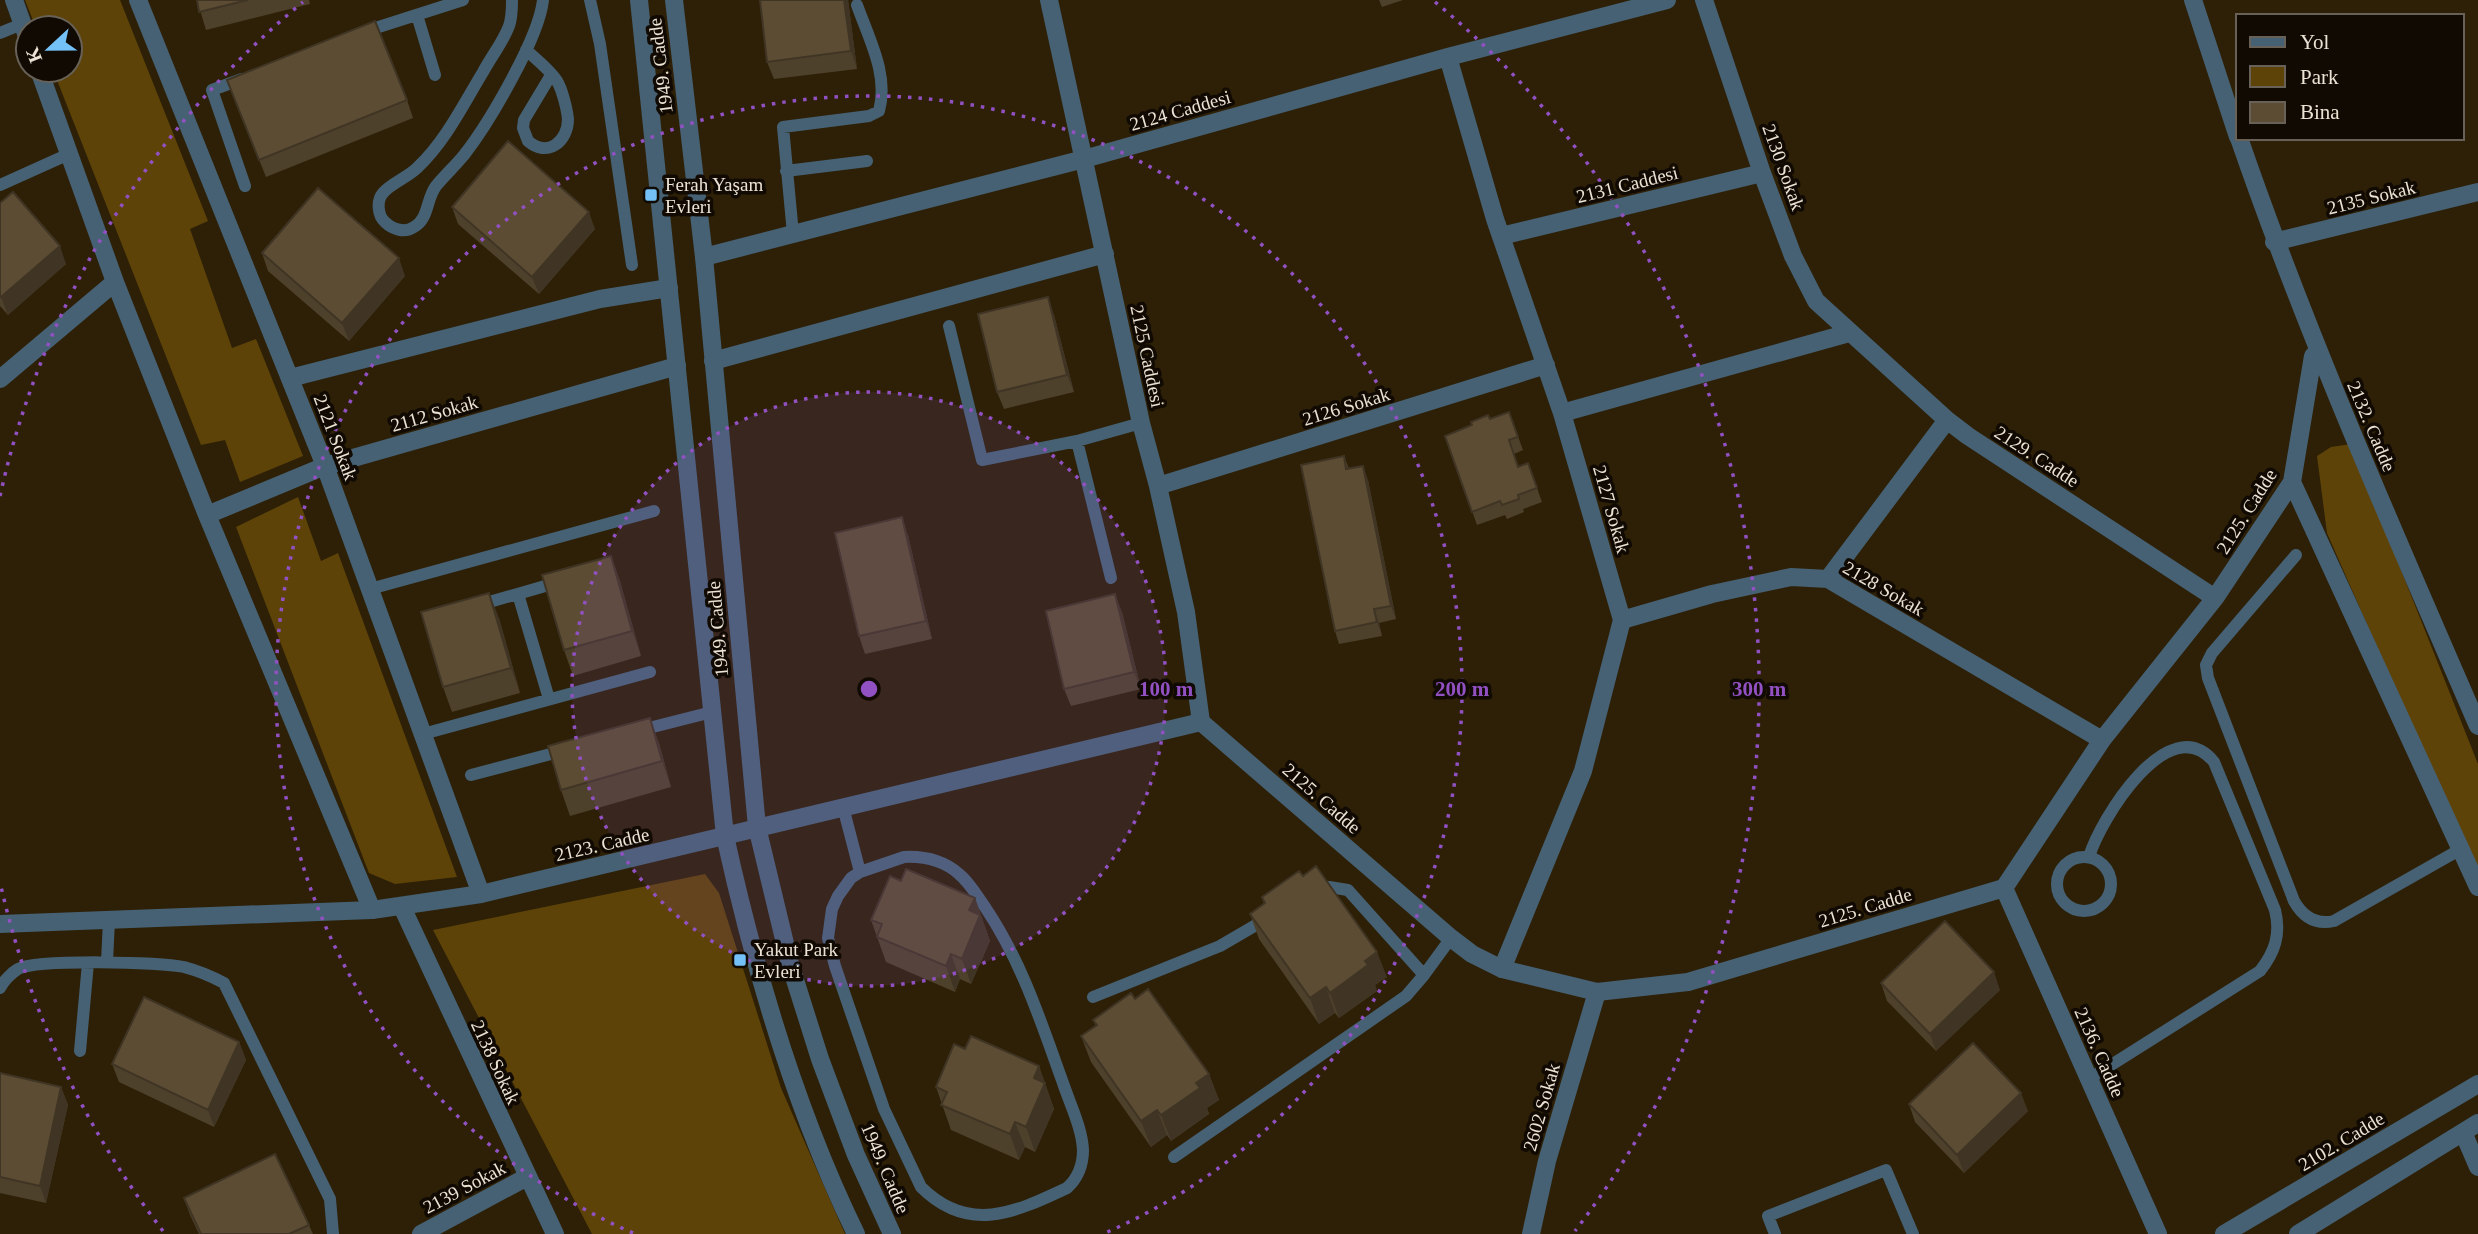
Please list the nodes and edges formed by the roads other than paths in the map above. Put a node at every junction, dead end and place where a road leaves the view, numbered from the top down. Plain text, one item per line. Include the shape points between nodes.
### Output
1 (138, 0) edge
2 (463, 0) edge
3 (512, 0) edge
4 (543, 0) edge
5 (590, 0) edge
6 (639, 0) edge
7 (674, 0) edge
8 (1049, 0) edge
9 (1667, 0) edge
10 (1704, 0) edge
11 (2193, 0) edge
12 (857, 5) dead end
13 (417, 15) junction
14 (349, 38) edge
15 (526, 50) junction
16 (1448, 57) junction
17 (435, 75) dead end
18 (551, 75) junction
19 (249, 76) edge
20 (44, 84) edge
21 (2236, 132) edge
22 (2239, 140) edge
23 (69, 154) junction
24 (1084, 159) junction
25 (867, 161) dead end
26 (786, 171) junction
27 (1762, 173) junction
28 (0, 186) edge
29 (245, 186) dead end
30 (2478, 192) edge
31 (793, 234) junction
32 (1501, 236) junction
33 (2274, 242) junction
34 (1105, 254) junction
35 (704, 257) junction
36 (632, 265) dead end
37 (115, 282) junction
38 (670, 288) junction
39 (949, 326) dead end
40 (1849, 333) junction
41 (2318, 352) junction
42 (713, 361) junction
43 (1546, 365) junction
44 (677, 366) junction
45 (290, 378) junction
46 (0, 379) edge
47 (1562, 413) junction
48 (1947, 419) junction
49 (1141, 423) junction
50 (1077, 441) junction
51 (325, 466) junction
52 (2292, 482) junction
53 (1158, 486) junction
54 (654, 511) dead end
55 (207, 515) junction
56 (2296, 555) dead end
57 (1111, 578) dead end
58 (570, 579) edge
59 (1828, 579) junction
60 (370, 589) junction
61 (518, 594) junction
62 (2215, 598) junction
63 (470, 608) edge
64 (1622, 620) junction
65 (650, 672) dead end
66 (549, 699) junction
67 (712, 712) junction
68 (1201, 722) junction
69 (2478, 726) edge
70 (423, 734) junction
71 (618, 736) edge
72 (2102, 740) junction
73 (578, 747) edge
74 (471, 775) dead end
75 (843, 807) junction
76 (757, 827) junction
77 (725, 836) junction
78 (2461, 849) junction
79 (2090, 857) junction
80 (860, 872) junction
81 (2478, 887) edge
82 (2004, 888) junction
83 (481, 894) junction
84 (1303, 896) edge
85 (402, 907) junction
86 (372, 910) junction
87 (1280, 911) edge
88 (109, 920) junction
89 (0, 924) edge
90 (1451, 938) junction
91 (107, 962) junction
92 (89, 963) junction
93 (1502, 969) junction
94 (1424, 975) junction
95 (0, 988) edge
96 (1597, 992) junction
97 (1093, 997) dead end
98 (80, 1051) dead end
99 (2089, 1079) junction
100 (2478, 1084) edge
101 (2471, 1128) edge
102 (1174, 1157) dead end
103 (2478, 1167) edge
104 (527, 1177) junction
105 (551, 1233) edge
106 (333, 1234) edge
107 (421, 1234) edge
108 (856, 1234) edge
109 (892, 1234) edge
110 (1531, 1234) edge
111 (1775, 1234) edge
112 (1913, 1234) edge
113 (2158, 1234) edge
114 (2224, 1234) edge
115 (2298, 1234) edge

1 - 45 street, 2121 Sokak
2 - 13 lane
3 - 15 lane via 509,26 447,132 416,169 383,192 379,205 387,225 409,230 421,223 430,196 481,131
4 - 15 lane
5 - 36 lane
6 - 38 street, 1949. Cadde
7 - 35 street, 1949. Cadde
8 - 24 street, 2125 Caddesi
9 - 16 street, 2124 Caddesi
10 - 27 street, 2130 Sokak
11 - 21 street, 2132. Cadde
12 - 26 lane via 881,72 879,111 783,127
13 - 14 lane
13 - 17 lane
15 - 18 lane
16 - 24 street, 2124 Caddesi
16 - 32 street, 2127 Sokak
18 - 18 lane via 523,128 528,141 545,149 561,142 568,120 558,82
19 - 29 lane via 212,90
20 - 23 street
22 - 33 street, 2132. Cadde
23 - 28 lane
23 - 37 street
24 - 31 street, 2124 Caddesi
24 - 34 street, 2125 Caddesi
25 - 26 lane
26 - 31 lane
27 - 32 street, 2131 Caddesi
27 - 40 street, 2130 Sokak via 1793,256 1816,301
30 - 33 street, 2135 Sokak
31 - 35 street, 2124 Caddesi
32 - 43 street, 2127 Sokak
33 - 41 street, 2132. Cadde
34 - 42 street
34 - 49 street, 2125 Caddesi
35 - 42 street, 1949. Cadde
37 - 46 street
37 - 55 street
38 - 44 street, 1949. Cadde
38 - 45 street via 600,299
39 - 50 lane via 982,460
40 - 47 street
40 - 48 street, 2129. Cadde
41 - 52 street, 2125. Cadde via 2313,356
41 - 69 street, 2132. Cadde
42 - 76 street, 1949. Cadde
43 - 47 street, 2127 Sokak
43 - 53 street, 2126 Sokak
44 - 51 street, 2112 Sokak
44 - 67 street, 1949. Cadde
45 - 51 street, 2121 Sokak
47 - 64 street, 2127 Sokak
48 - 59 street
48 - 62 street, 2129. Cadde
49 - 50 lane
49 - 53 street, 2125 Caddesi
50 - 57 lane
51 - 55 street, 2112 Sokak
51 - 60 street, 2121 Sokak
52 - 62 street, 2125. Cadde
52 - 78 street
53 - 68 street, 2125 Caddesi via 1186,612
54 - 60 lane
55 - 86 street
56 - 78 lane via 2206,665 2294,901 2308,918 2334,921
58 - 61 lane
59 - 64 street, 2128 Sokak via 1791,577
59 - 72 street, 2128 Sokak
60 - 70 street, 2121 Sokak
61 - 63 lane
61 - 66 lane
62 - 72 street, 2125. Cadde
64 - 93 street via 1583,771
65 - 66 lane
66 - 70 lane
67 - 71 lane
67 - 77 street, 1949. Cadde
68 - 75 street, 2123. Cadde
68 - 90 street, 2125. Cadde
70 - 83 street, 2121 Sokak
72 - 82 street, 2125. Cadde
73 - 74 lane
75 - 76 street, 2123. Cadde
75 - 80 lane
76 - 77 street, 2123. Cadde
76 - 109 street, 1949. Cadde via 790,964 820,1059
77 - 83 street, 2123. Cadde
77 - 108 street, 1949. Cadde via 743,916 797,1091
78 - 81 street
79 - 79 lane via 2066,863 2056,885 2059,897 2078,911 2091,911 2109,896 2108,872
79 - 99 lane via 2102,826 2155,759 2177,746 2195,747 2214,762 2275,909 2278,933 2272,954 2260,971
80 - 80 lane via 844,887 832,909 828,930 831,952 884,1109 921,1187 951,1212 987,1220 1010,1215 1067,1188 1082,1162 1081,1136 1035,1003 995,922 968,882 935,860 904,857
82 - 96 street, 2125. Cadde via 1688,982
82 - 99 street, 2136. Cadde
83 - 85 street, 2123. Cadde
84 - 94 lane via 1329,887 1348,890
85 - 86 street, 2123. Cadde
85 - 104 street, 2138 Sokak
86 - 88 street, 2123. Cadde
87 - 97 lane via 1220,946
88 - 89 street, 2123. Cadde
88 - 91 lane
90 - 93 street, 2125. Cadde
90 - 94 lane
91 - 92 lane
91 - 106 lane via 181,967 224,983 330,1199
92 - 95 lane via 19,969
92 - 98 lane
93 - 96 street, 2125. Cadde
94 - 102 lane via 1406,996
96 - 110 street, 2602 Sokak via 1547,1160
99 - 113 street, 2136. Cadde
100 - 114 street, 2102. Cadde
101 - 103 street
101 - 115 street
104 - 105 street, 2138 Sokak
104 - 107 street, 2139 Sokak
111 - 112 lane via 1768,1216 1886,1170

